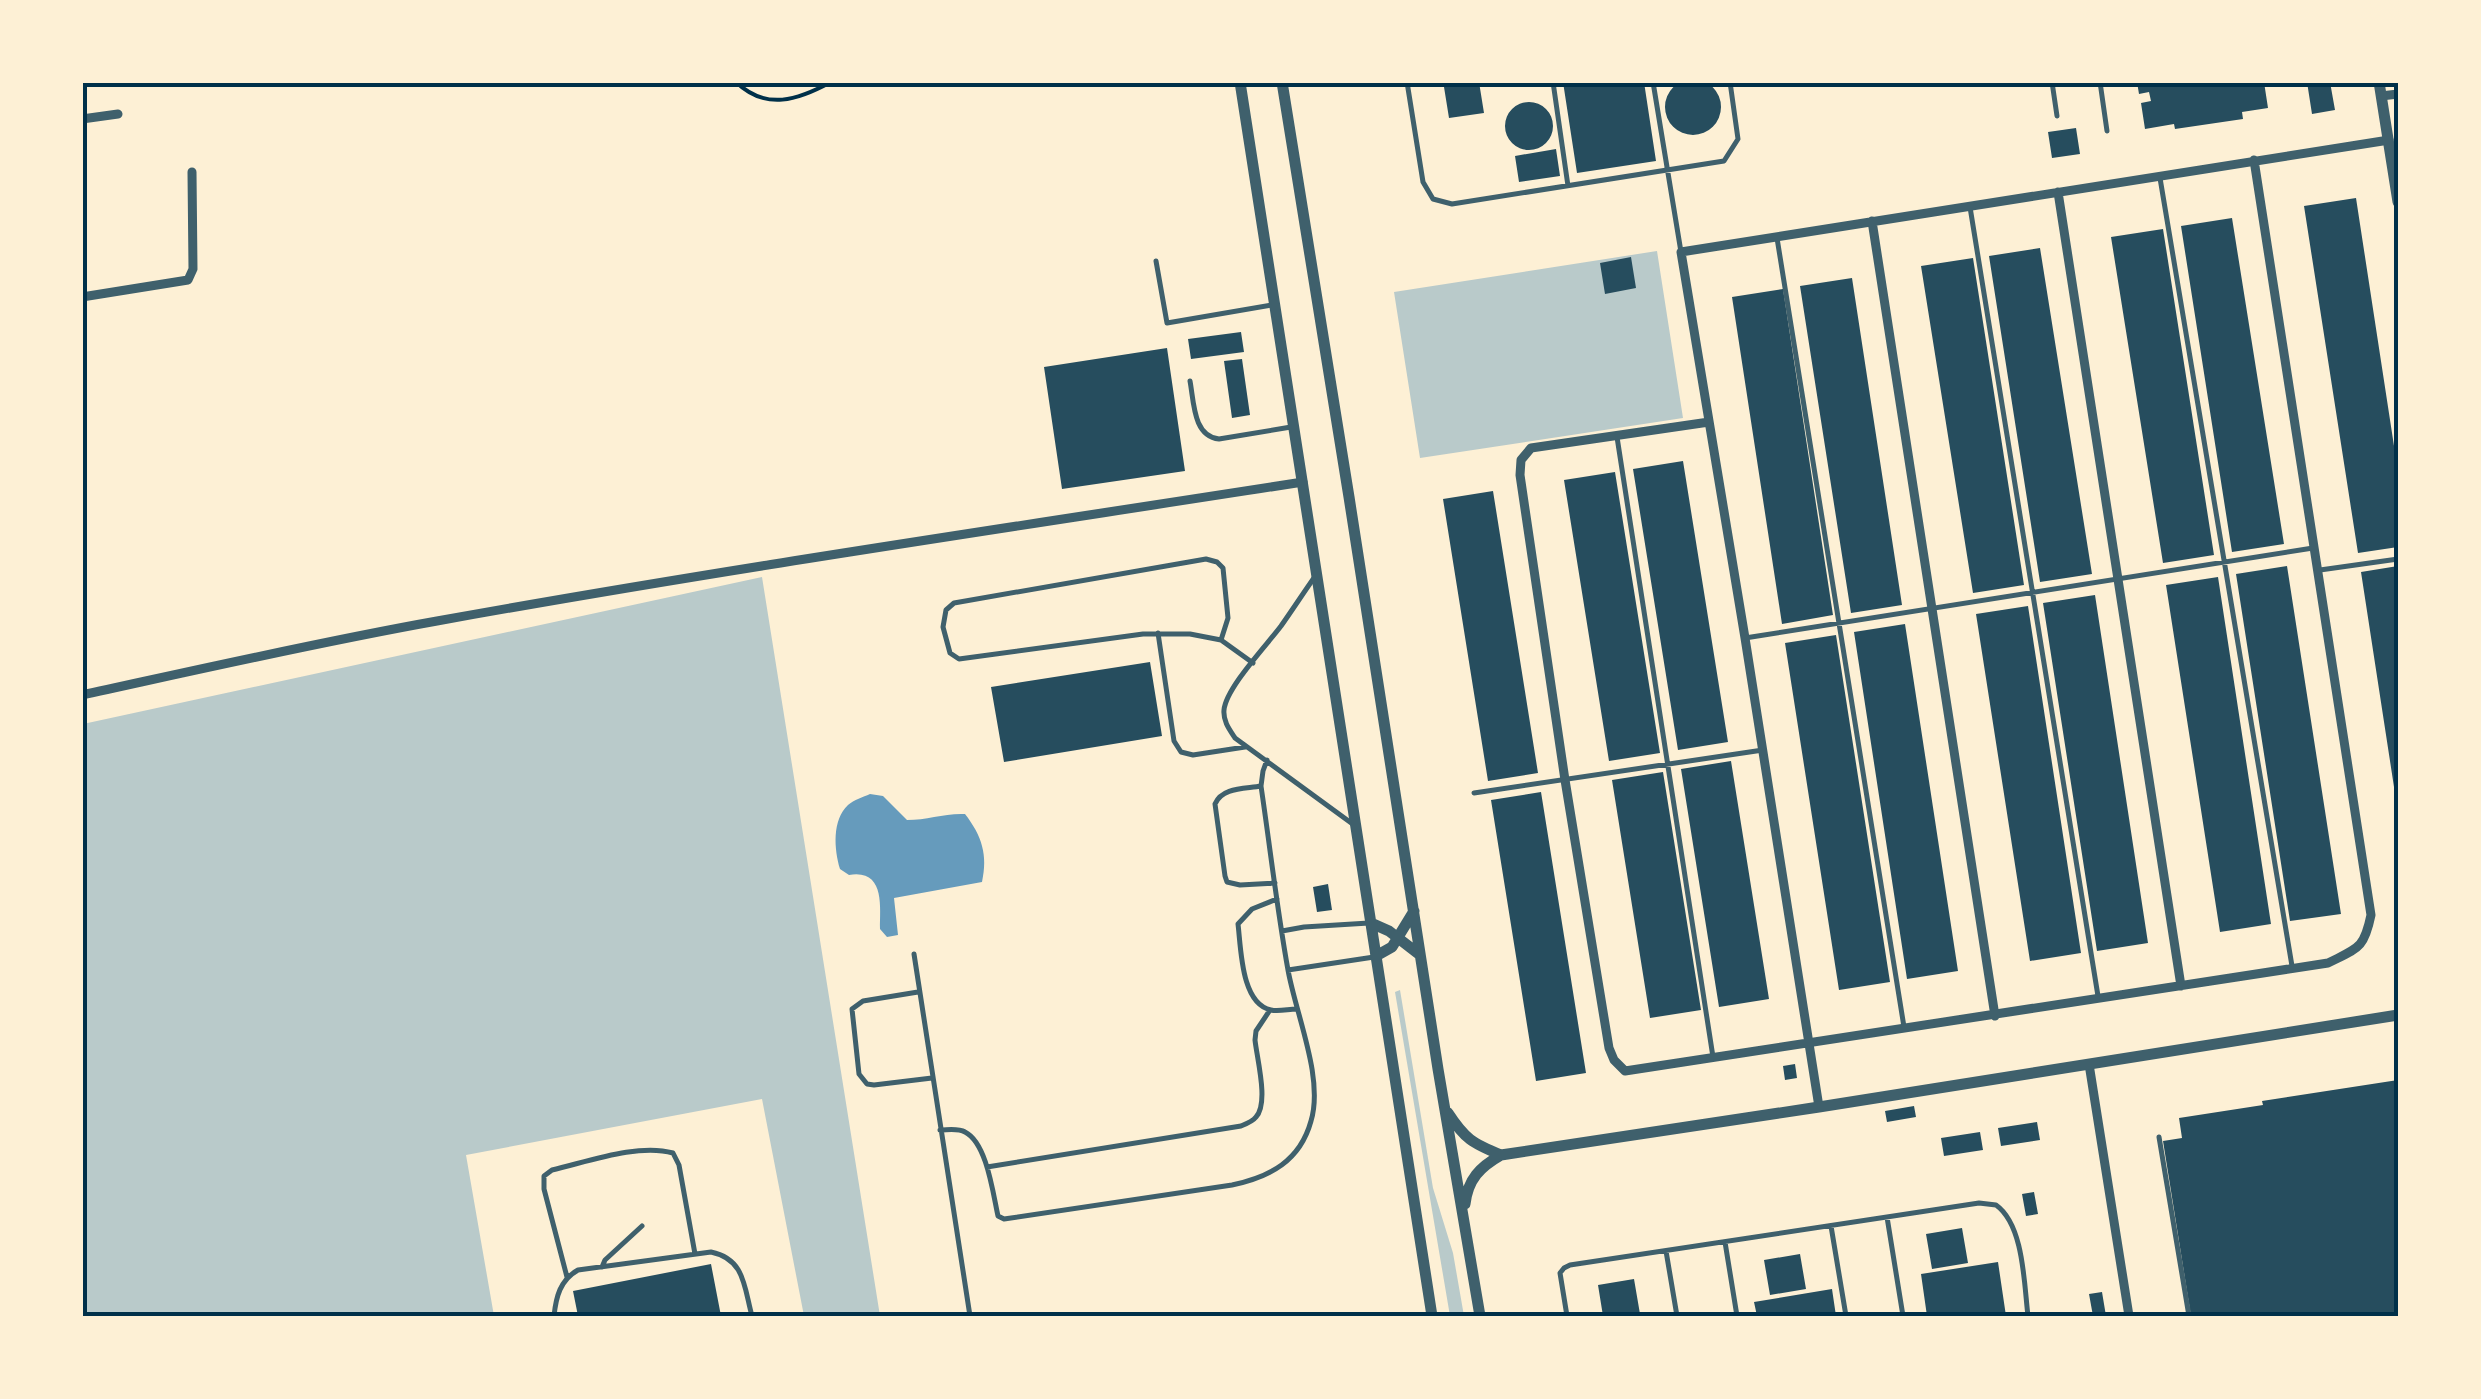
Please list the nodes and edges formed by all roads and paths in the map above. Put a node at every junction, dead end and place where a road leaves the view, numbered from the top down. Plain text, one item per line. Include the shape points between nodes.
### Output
1 (736, 82) edge
2 (831, 82) edge
3 (1240, 82) edge
4 (1282, 82) edge
5 (1407, 82) edge
6 (1553, 82) edge
7 (1653, 82) edge
8 (1730, 82) edge
9 (2052, 82) edge
10 (2100, 82) edge
11 (2379, 82) edge
12 (2398, 94) edge
13 (2381, 96) junction
14 (118, 114) dead end
15 (2057, 116) dead end
16 (82, 119) edge
17 (2107, 131) dead end
18 (2388, 140) junction
19 (2254, 160) junction
20 (1667, 170) junction
21 (192, 172) dead end
22 (2160, 175) junction
23 (1568, 186) junction
24 (2058, 192) junction
25 (2398, 202) edge
26 (1970, 206) junction
27 (1872, 222) junction
28 (1777, 237) junction
29 (1680, 252) junction
30 (1156, 261) dead end
31 (82, 297) edge
32 (1275, 304) junction
33 (1190, 381) dead end
34 (1709, 422) junction
35 (1294, 427) junction
36 (1617, 436) junction
37 (1303, 482) junction
38 (2313, 548) junction
39 (2398, 559) edge
40 (2223, 562) junction
41 (2317, 570) junction
42 (1317, 573) junction
43 (2118, 579) junction
44 (2032, 592) junction
45 (1932, 608) junction
46 (1839, 623) junction
47 (1158, 633) junction
48 (1745, 638) junction
49 (1221, 640) junction
50 (1253, 663) junction
51 (82, 695) edge
52 (1247, 746) junction
53 (1763, 750) junction
54 (1267, 760) junction
55 (1668, 764) junction
56 (1565, 780) junction
57 (1262, 786) junction
58 (1474, 793) dead end
59 (1356, 827) junction
60 (1275, 882) junction
61 (1278, 899) junction
62 (1414, 911) junction
63 (1372, 923) junction
64 (1282, 931) junction
65 (1398, 937) junction
66 (914, 954) dead end
67 (1420, 955) junction
68 (1376, 956) junction
69 (1288, 970) junction
70 (2292, 970) junction
71 (2181, 986) junction
72 (918, 992) junction
73 (2099, 999) junction
74 (1296, 1009) junction
75 (1270, 1010) junction
76 (2398, 1015) edge
77 (1995, 1016) junction
78 (1904, 1030) junction
79 (1808, 1044) junction
80 (1713, 1057) junction
81 (2089, 1064) junction
82 (932, 1078) junction
83 (1819, 1107) junction
84 (1446, 1109) junction
85 (940, 1130) junction
86 (2159, 1137) dead end
87 (1500, 1155) junction
88 (987, 1166) junction
89 (1888, 1217) junction
90 (1463, 1218) junction
91 (1831, 1225) junction
92 (642, 1226) dead end
93 (1725, 1242) junction
94 (1666, 1251) junction
95 (694, 1254) junction
96 (602, 1267) junction
97 (567, 1276) junction
98 (554, 1316) edge
99 (752, 1316) edge
100 (970, 1316) edge
101 (1432, 1316) edge
102 (1480, 1316) edge
103 (1567, 1316) edge
104 (1676, 1316) edge
105 (1737, 1316) edge
106 (1846, 1316) edge
107 (1903, 1316) edge
108 (2028, 1316) edge
109 (2129, 1316) edge
110 (2189, 1316) edge

1 - 2 path via 749,95 772,101
3 - 32 street
4 - 62 street
5 - 23 lane via 1423,182 1433,199 1452,204
6 - 23 lane
7 - 20 lane
8 - 20 lane via 1738,139 1724,161
9 - 15 lane
10 - 17 lane
11 - 13 street
12 - 13 street
13 - 18 street
14 - 16 street
18 - 19 street
18 - 25 street
19 - 22 street
19 - 38 street
20 - 23 lane
20 - 29 lane
21 - 31 street via 192,275
22 - 24 street
22 - 40 lane
24 - 26 street
24 - 43 street
26 - 27 street
26 - 44 lane
27 - 28 street
27 - 45 street
28 - 29 street
28 - 46 lane
29 - 34 street
30 - 32 lane via 1167,323
32 - 35 street
33 - 35 lane via 1196,416 1210,438
34 - 36 street
34 - 48 street
35 - 37 street
36 - 55 lane
36 - 56 street via 1531,448 1521,460
37 - 42 street
37 - 51 street via 440,620
38 - 40 lane
38 - 41 street
39 - 41 lane
40 - 43 lane
40 - 70 lane
41 - 70 street via 2371,915 2366,939 2352,952
42 - 50 lane
42 - 59 street
43 - 44 lane
43 - 71 street
44 - 45 lane
44 - 73 lane
45 - 46 lane
45 - 77 street
46 - 48 lane
46 - 78 lane
47 - 49 lane
47 - 49 lane via 959,659 950,653 943,627 954,603 1206,559 1223,568 1228,618
47 - 52 lane via 1181,752
48 - 53 street
49 - 50 lane
50 - 52 lane via 1226,698 1223,713
52 - 54 lane
53 - 55 lane
53 - 79 street
54 - 57 lane
54 - 59 lane
55 - 56 lane
55 - 80 lane
56 - 58 lane
56 - 80 street via 1614,1060 1625,1071
57 - 60 lane
57 - 60 lane via 1224,793 1215,804 1227,882
59 - 63 street
60 - 61 lane
61 - 64 lane
61 - 75 lane via 1252,909 1238,924 1247,988
62 - 65 street
62 - 67 street
63 - 64 lane
63 - 65 street
63 - 68 street
64 - 69 lane
65 - 67 street
65 - 68 street
66 - 72 lane
67 - 84 street
68 - 69 lane
68 - 101 street
69 - 74 lane
70 - 71 street
71 - 73 street
72 - 82 lane
72 - 82 lane via 862,1001 852,1009 859,1074 874,1085
73 - 77 street
74 - 75 lane
74 - 88 lane via 1316,1101 1294,1156 1274,1172 1232,1185 1004,1219
75 - 88 lane via 1256,1031 1263,1100 1254,1120
76 - 81 street
77 - 78 street
78 - 79 street
79 - 80 street
79 - 83 street
81 - 83 street
81 - 109 street
82 - 85 lane
83 - 87 street
84 - 87 street via 1461,1134
84 - 90 street
85 - 88 lane via 966,1132
85 - 100 lane
86 - 110 lane
87 - 90 street via 1480,1167 1466,1189
89 - 91 lane
89 - 107 lane
89 - 108 lane via 1996,1204 2016,1235
90 - 102 street
91 - 93 lane
91 - 106 lane
92 - 96 lane
93 - 94 lane
93 - 105 lane
94 - 103 lane via 1564,1268
94 - 104 lane
95 - 96 lane
95 - 97 lane via 673,1153 618,1155 544,1176
95 - 99 lane via 730,1258 740,1270
96 - 97 lane
97 - 98 lane

